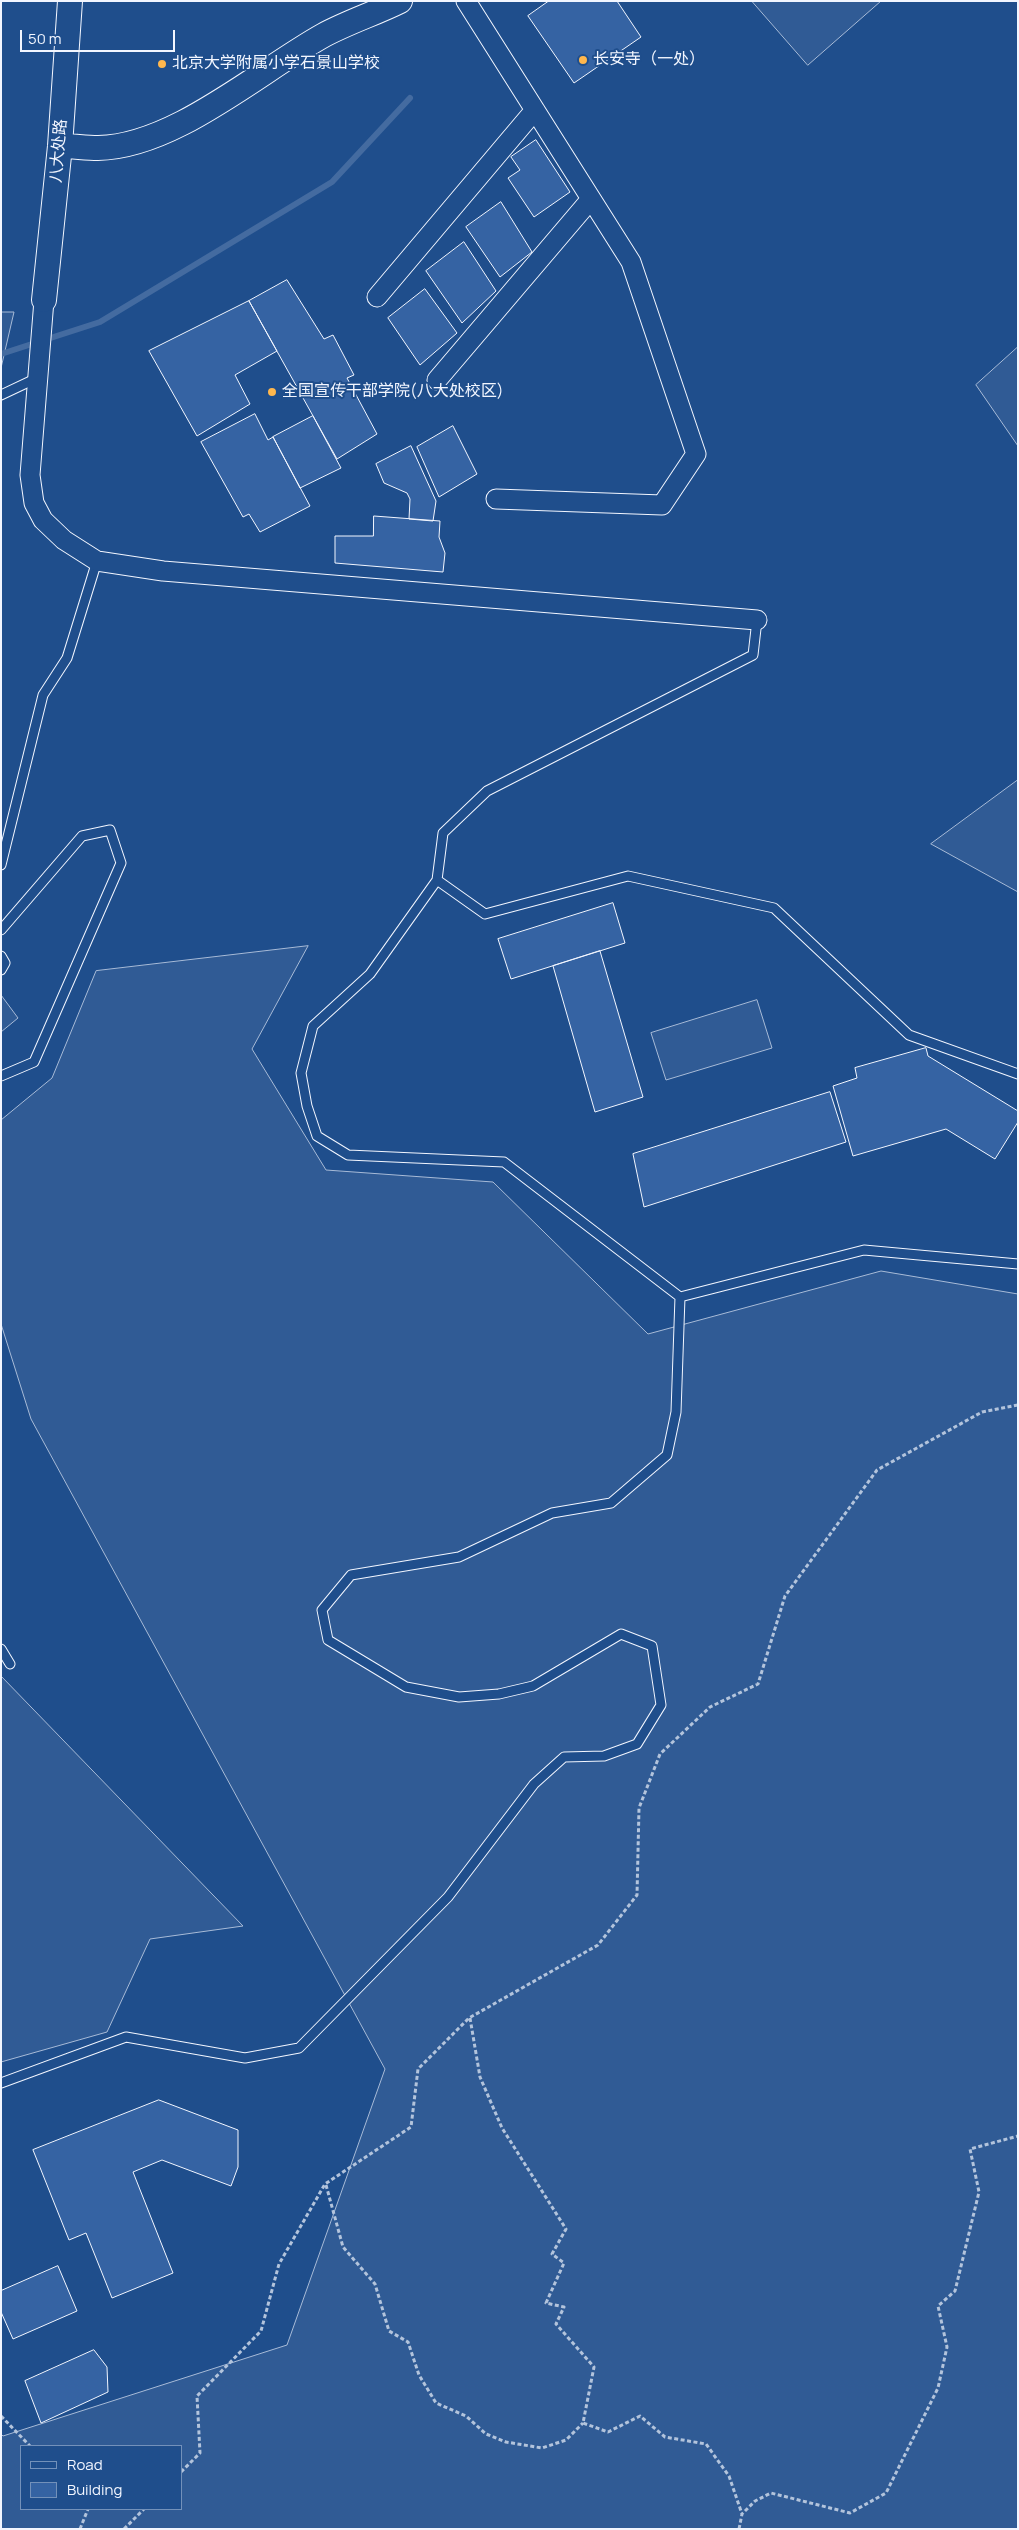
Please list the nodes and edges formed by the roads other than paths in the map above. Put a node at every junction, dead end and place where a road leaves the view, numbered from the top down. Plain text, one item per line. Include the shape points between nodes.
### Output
1 (70, 1) edge
2 (400, 1) edge
3 (466, 1) edge
4 (535, 110) junction
5 (60, 146) junction
6 (591, 199) junction
7 (377, 297) dead end
8 (44, 300) joint
9 (38, 377) junction
10 (437, 380) dead end
11 (1, 395) edge
12 (496, 499) dead end
13 (97, 561) junction
14 (757, 620) joint
15 (1, 865) edge
16 (437, 880) junction
17 (1, 930) edge
18 (1, 956) edge
19 (1, 970) edge
20 (1018, 1074) edge
21 (1, 1076) edge
22 (1018, 1264) edge
23 (680, 1297) junction
24 (1, 1649) edge
25 (10, 1664) dead end
26 (1, 2083) edge

1 - 5 street, 八大处路
2 - 5 street via 325,34 196,116 159,134 99,148
3 - 4 street
4 - 6 street
4 - 7 street
5 - 8 street, 八大处路
6 - 10 street
6 - 12 street via 631,262 696,454 662,505
8 - 9 street
9 - 11 lane
9 - 13 street via 30,475 34,503 43,520 64,540
13 - 14 street via 164,571
13 - 15 lane via 67,658 43,694
14 - 16 lane via 753,655 487,791 443,833
16 - 20 lane via 485,914 628,876 774,908 909,1035
16 - 23 lane via 370,974 313,1026 301,1073 317,1136 348,1155 504,1162
17 - 21 lane via 82,836 110,830 121,864 34,1062
18 - 19 lane via 5,962
22 - 23 lane via 864,1250
23 - 26 lane via 676,1412 666,1456 611,1502 552,1514 458,1557 350,1575 322,1610 328,1640 406,1687 460,1697 499,1694 532,1686 621,1634 652,1646 662,1705 637,1744 604,1756 564,1757 534,1784 448,1897 299,2048 245,2058 126,2037
24 - 25 lane

